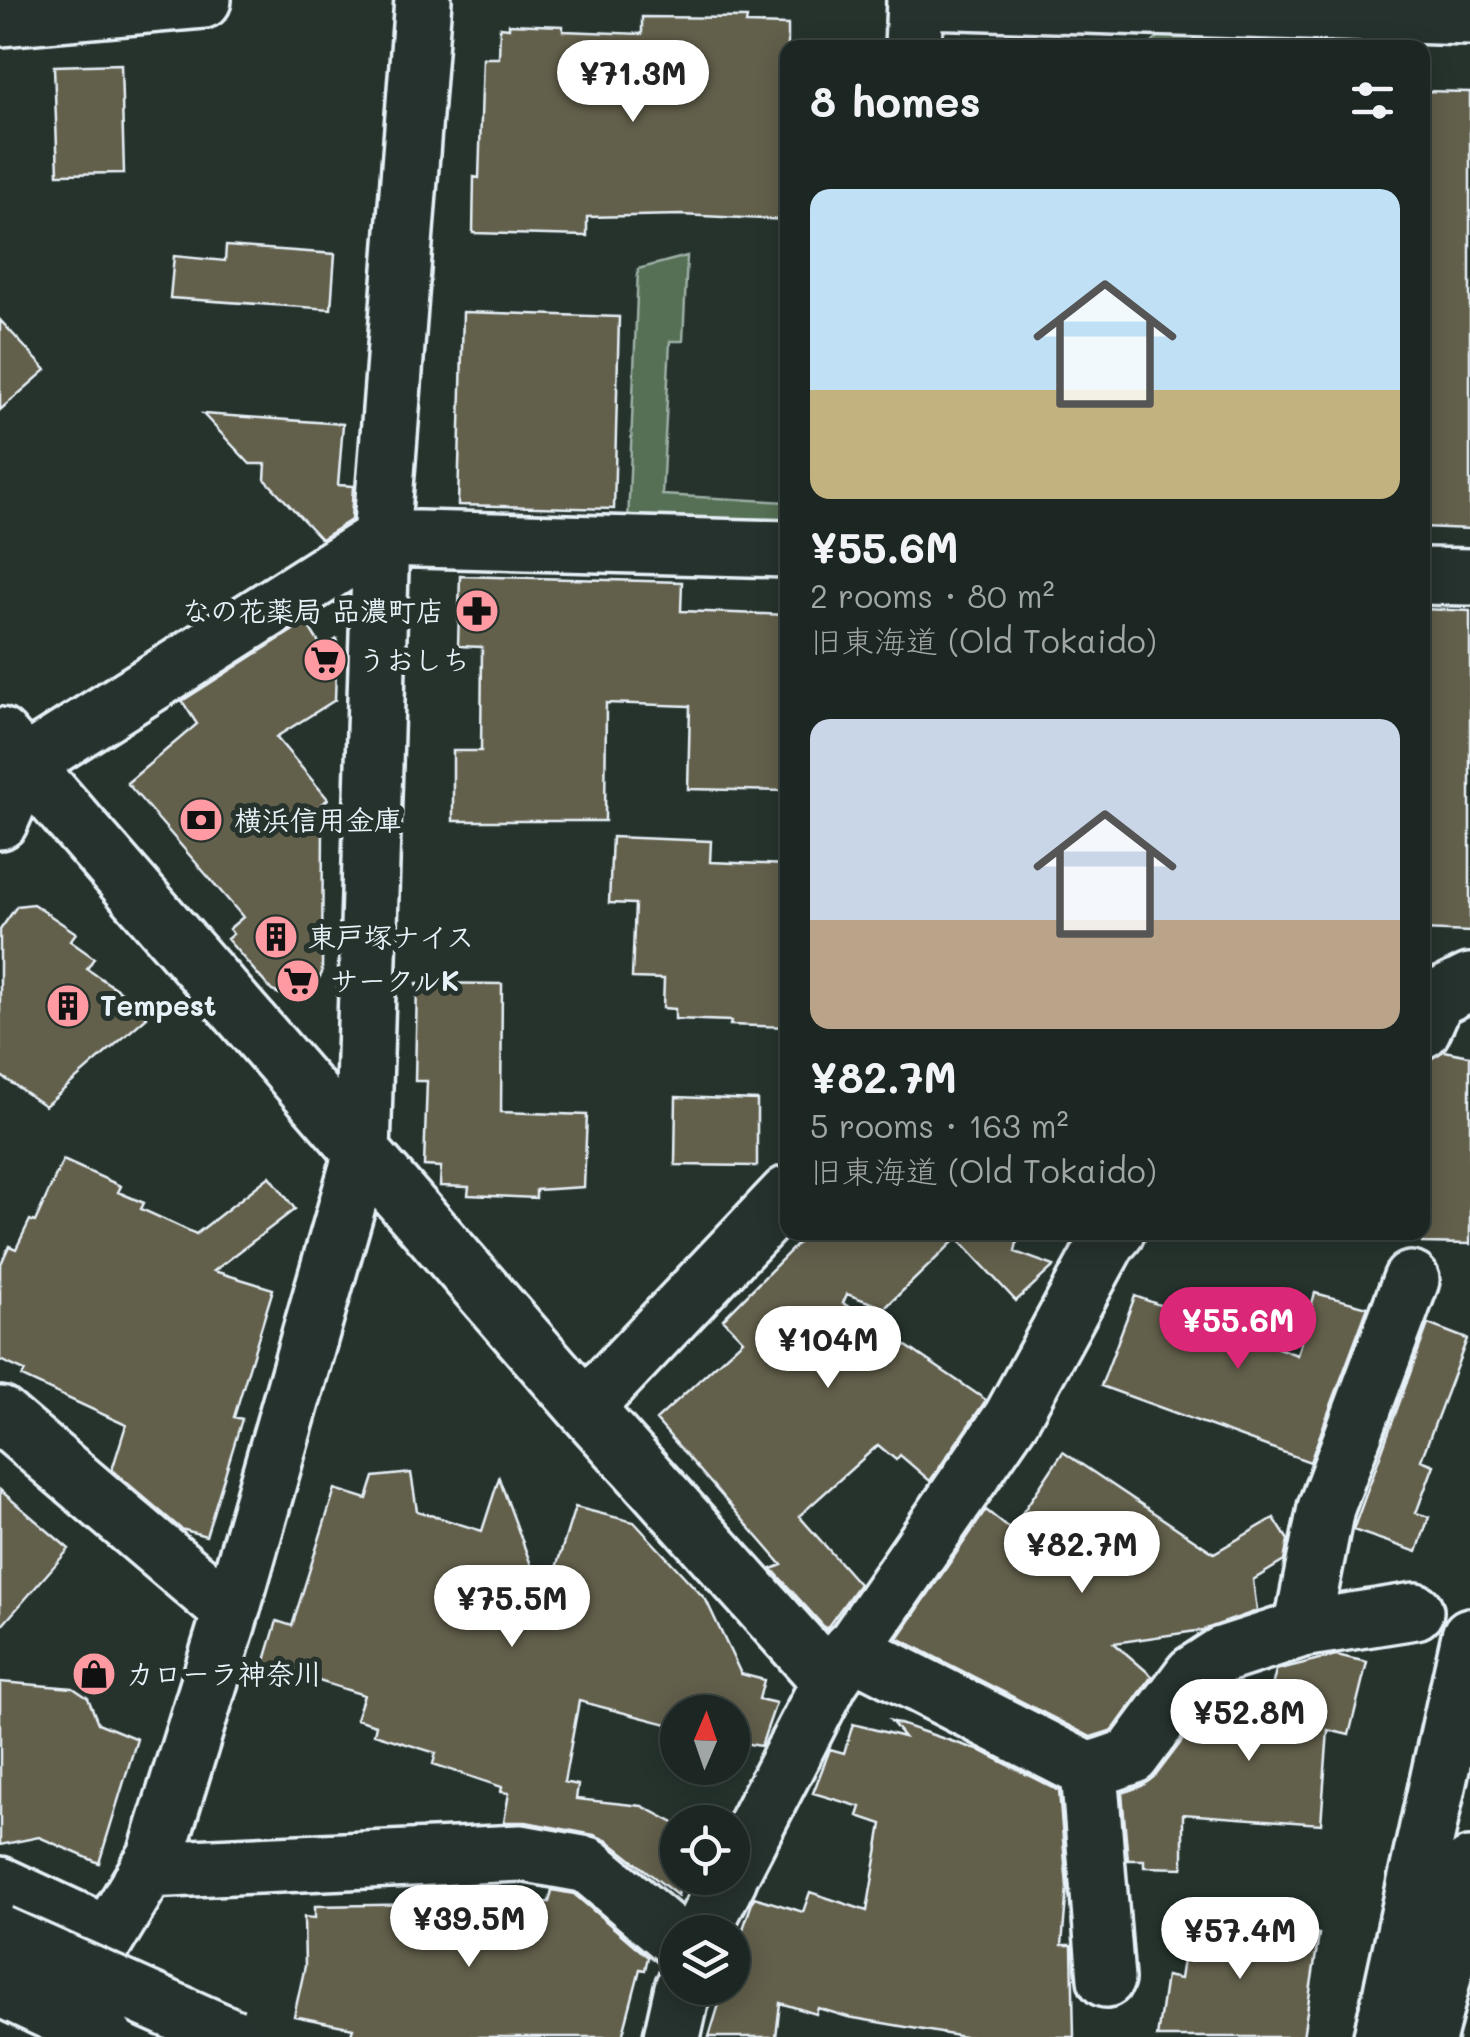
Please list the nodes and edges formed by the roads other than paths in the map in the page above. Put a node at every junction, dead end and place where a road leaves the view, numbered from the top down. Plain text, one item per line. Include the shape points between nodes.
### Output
1 (202, 0) edge
2 (423, 0) edge
3 (915, 0) edge
4 (925, 0) edge
5 (1470, 17) edge
6 (0, 18) edge
7 (1130, 27) edge
8 (1379, 31) edge
9 (913, 40) edge
10 (380, 538) junction
11 (780, 550) edge
12 (1430, 576) edge
13 (1470, 577) edge
14 (13, 750) edge
15 (0, 821) edge
16 (362, 1152) junction
17 (780, 1202) edge
18 (1109, 1240) edge
19 (1411, 1280) dead end
20 (585, 1408) junction
21 (0, 1415) edge
22 (1415, 1611) dead end
23 (231, 1612) junction
24 (1302, 1629) junction
25 (1469, 1640) edge
26 (840, 1665) junction
27 (1088, 1771) junction
28 (750, 1838) edge
29 (1470, 1866) edge
30 (148, 1870) junction
31 (0, 1885) edge
32 (660, 1926) edge
33 (0, 1934) edge
34 (108, 1935) junction
35 (1106, 1980) dead end
36 (0, 1988) edge
37 (679, 2005) edge
38 (73, 2027) edge
39 (0, 2032) edge
40 (10, 2037) edge
41 (134, 2037) edge
42 (232, 2037) edge
43 (672, 2037) edge
44 (1382, 2037) edge
45 (1428, 2037) edge

1 - 6 street
2 - 10 street
3 - 9 street
4 - 7 street
5 - 8 street
7 - 8 street
10 - 11 street
10 - 14 street
10 - 16 street
12 - 13 street
14 - 15 street
14 - 16 street
16 - 20 street
16 - 23 street
17 - 20 street
18 - 26 street via 1012,1417
19 - 24 street via 1326,1508
20 - 26 street
21 - 23 street
22 - 24 street
23 - 30 street
24 - 27 street via 1207,1664 1132,1756
25 - 44 street
26 - 27 street
26 - 28 street
27 - 35 street
29 - 45 street
30 - 32 street via 521,1853 588,1865
30 - 34 street
31 - 34 street
33 - 42 street, bridge
34 - 38 street
36 - 38 street, bridge
37 - 43 street
38 - 41 street
39 - 40 street

